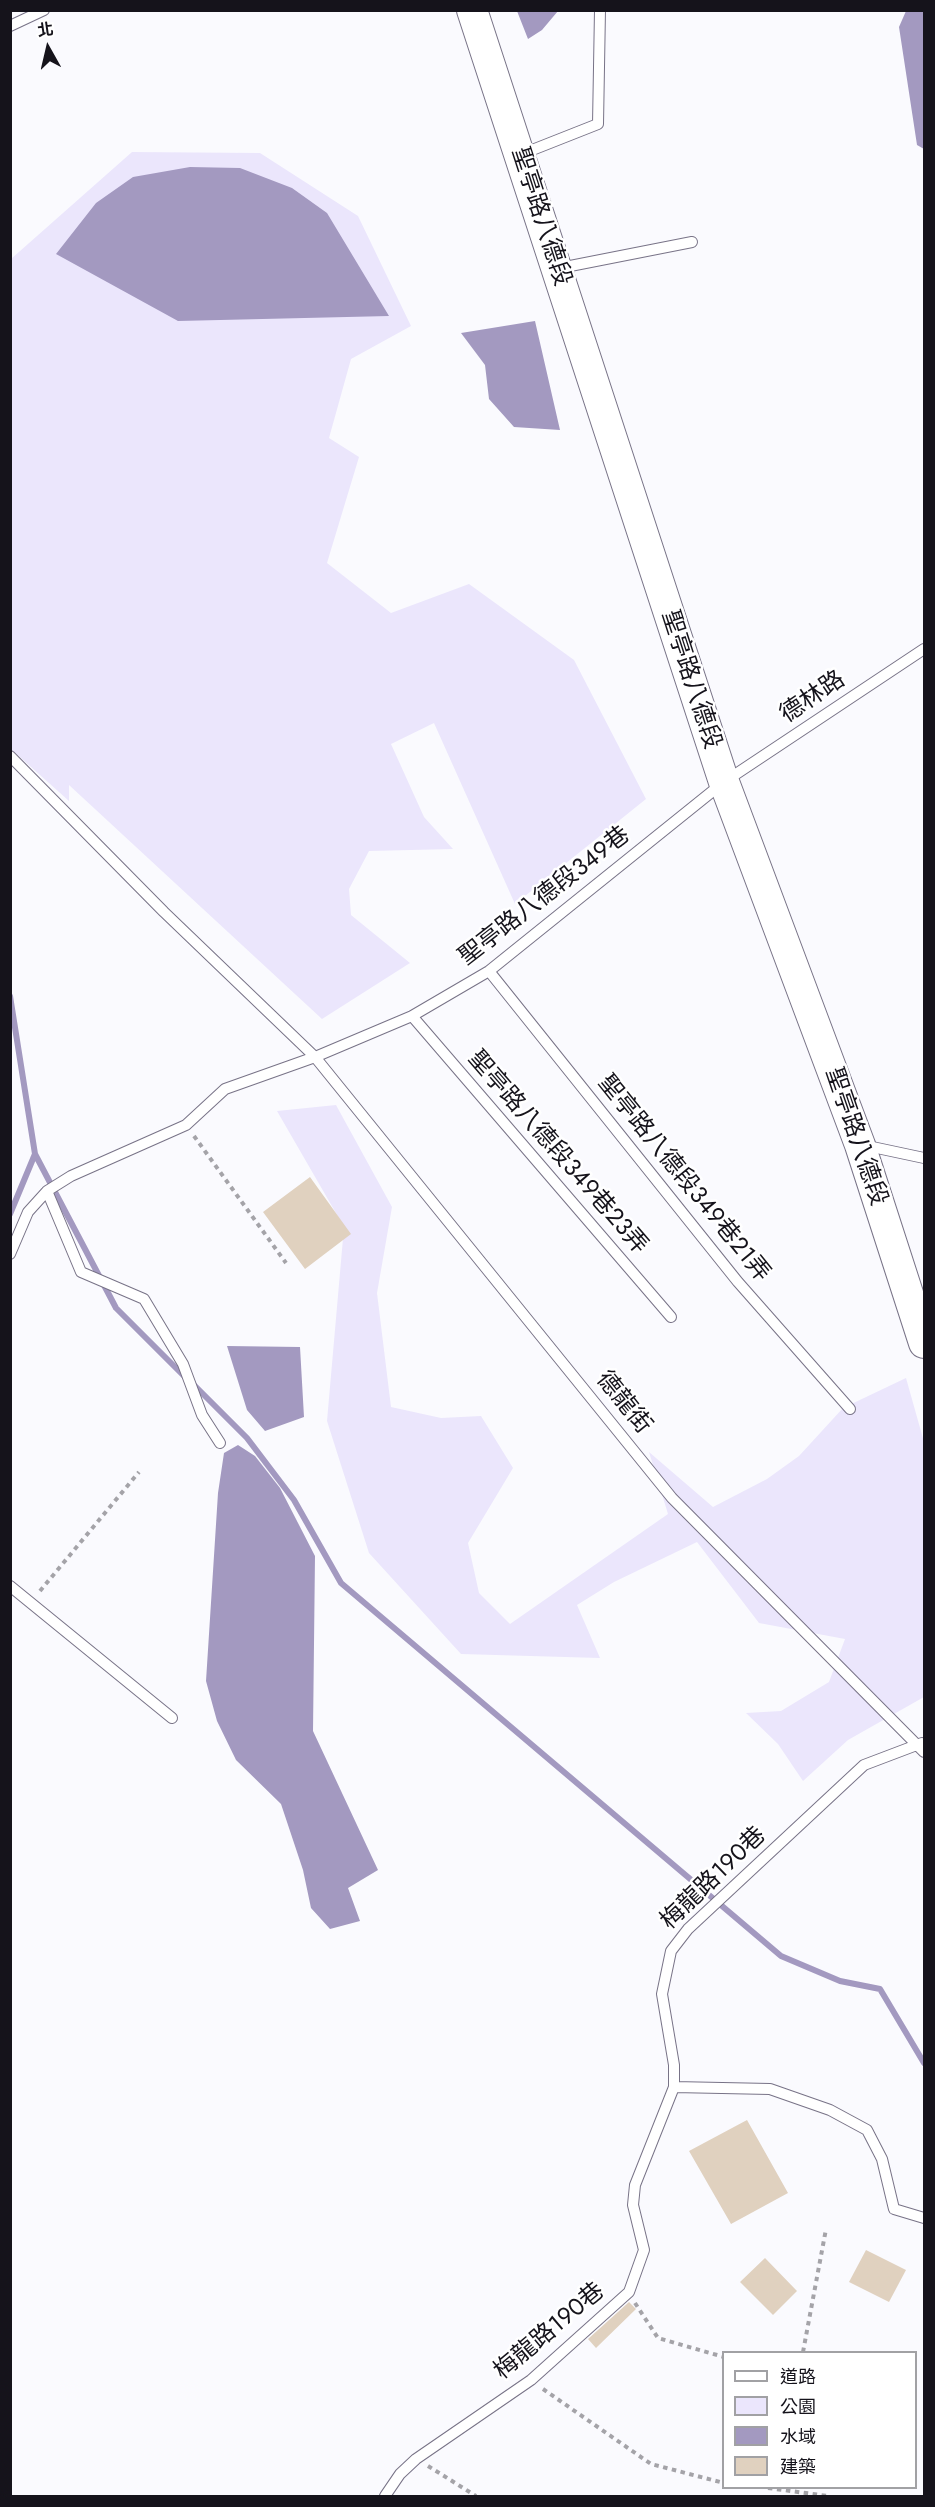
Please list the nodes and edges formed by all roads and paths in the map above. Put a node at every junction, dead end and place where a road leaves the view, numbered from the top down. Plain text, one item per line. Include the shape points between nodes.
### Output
1 (44, 10) edge
2 (472, 10) edge
3 (600, 10) edge
4 (10, 26) edge
5 (519, 156) junction
6 (692, 242) dead end
7 (556, 269) junction
8 (924, 649) edge
9 (10, 756) edge
10 (724, 782) junction
11 (489, 971) junction
12 (412, 1016) junction
13 (315, 1057) junction
14 (186, 1125) junction
15 (860, 1144) junction
16 (924, 1158) edge
17 (47, 1191) junction
18 (10, 1254) edge
19 (286, 1263) dead end
20 (671, 1317) dead end
21 (924, 1343) edge
22 (850, 1409) dead end
23 (220, 1443) dead end
24 (139, 1472) dead end
25 (10, 1586) edge
26 (32, 1601) junction
27 (172, 1718) dead end
28 (923, 1746) edge
29 (674, 2087) junction
30 (924, 2218) edge
31 (826, 2229) dead end
32 (629, 2292) junction
33 (803, 2351) edge
34 (722, 2357) edge
35 (531, 2380) junction
36 (416, 2459) junction
37 (722, 2483) edge
38 (781, 2489) edge
39 (385, 2496) edge
40 (476, 2496) edge
41 (828, 2496) edge

1 - 4 lane
2 - 5 street, 聖亭路八德段
3 - 5 lane via 598,124
5 - 7 street, 聖亭路八德段
6 - 7 lane
7 - 10 street, 聖亭路八德段
8 - 10 lane, 德林路
9 - 13 lane, 德龍街
10 - 11 lane, 聖亭路八德段349巷
10 - 15 street, 聖亭路八德段
11 - 12 lane, 聖亭路八德段349巷
11 - 22 lane, 聖亭路八德段349巷21弄 via 738,1282
12 - 13 lane, 聖亭路八德段349巷
12 - 20 lane, 聖亭路八德段349巷23弄
13 - 14 lane, 聖亭路八德段349巷 via 225,1089
13 - 28 lane, 德龍街 via 672,1498
14 - 17 lane, 聖亭路八德段349巷 via 71,1176
14 - 19 path
15 - 16 lane
15 - 21 street, 聖亭路八德段
17 - 18 lane, 聖亭路八德段349巷 via 28,1212
17 - 23 lane via 81,1272 144,1299 183,1364 202,1415
24 - 26 path
25 - 26 lane
26 - 27 lane
28 - 29 lane, 梅龍路190巷 via 864,1766 688,1929 671,1951 662,1994
29 - 30 lane via 770,2089 830,2109 867,2130 882,2159 894,2209
29 - 32 lane, 梅龍路190巷 via 635,2185 633,2205 644,2250
31 - 33 path
32 - 34 path via 658,2338
32 - 35 lane, 梅龍路190巷
35 - 36 lane, 梅龍路190巷
35 - 37 path via 651,2463
36 - 39 lane, 梅龍路190巷
36 - 40 path
38 - 41 path

